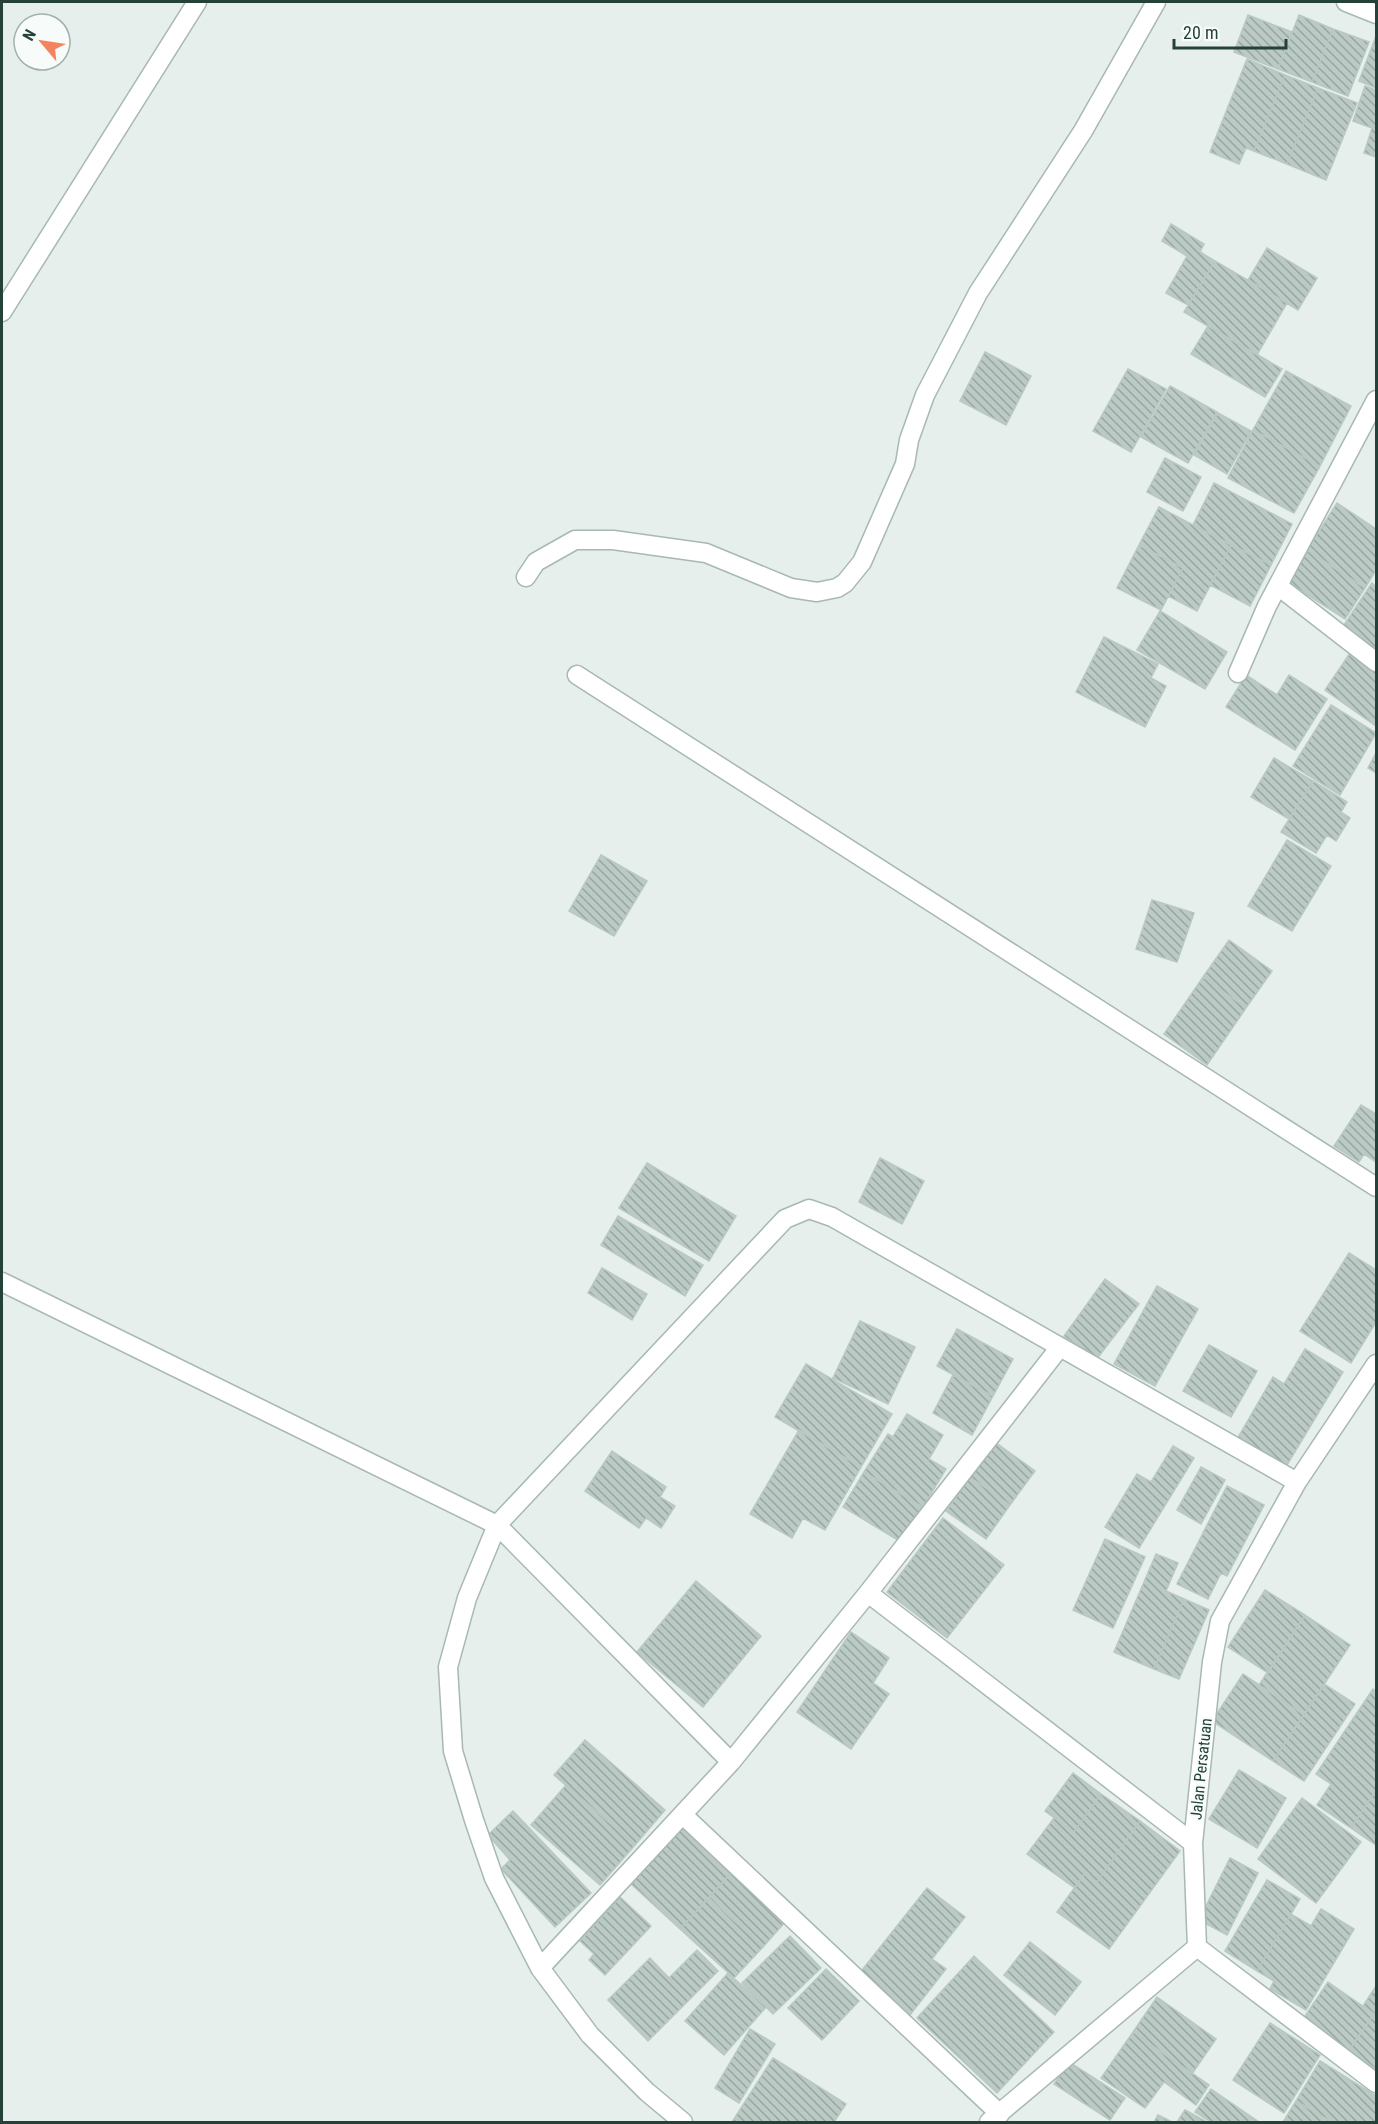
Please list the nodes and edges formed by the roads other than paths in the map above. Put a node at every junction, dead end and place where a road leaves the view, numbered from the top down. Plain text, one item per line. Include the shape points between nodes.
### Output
1 (197, 2) edge
2 (1156, 2) edge
3 (1346, 2) edge
4 (1377, 14) edge
5 (2, 312) edge
6 (1377, 400) edge
7 (526, 578) dead end
8 (1278, 586) junction
9 (1377, 662) edge
10 (1238, 673) dead end
11 (577, 675) dead end
12 (1377, 1187) edge
13 (2, 1282) edge
14 (1060, 1347) junction
15 (1377, 1364) edge
16 (1297, 1482) junction
17 (497, 1525) junction
18 (868, 1593) junction
19 (731, 1762) junction
20 (682, 1815) junction
21 (1193, 1843) junction
22 (1197, 1947) junction
23 (540, 1968) junction
24 (1377, 2083) edge
25 (994, 2118) edge
26 (683, 2122) edge

1 - 5 street
2 - 7 street via 1083,131 978,292 925,395 905,464 862,562 845,583 818,592 791,588 706,553 613,540 574,540 536,562
3 - 4 street
6 - 8 street
8 - 9 street
8 - 10 street
11 - 12 street
13 - 17 street
14 - 16 street
14 - 17 street via 832,1217 809,1209 785,1219
14 - 18 street
15 - 16 street, Jalan Persatuan
16 - 21 street, Jalan Persatuan via 1220,1621
17 - 19 street
17 - 23 street via 467,1598 448,1667 453,1751 494,1878
18 - 19 street
18 - 21 street
19 - 20 street
20 - 23 street
20 - 25 street
21 - 22 street, Jalan Persatuan
22 - 24 street
22 - 25 street
23 - 26 street via 590,2035

